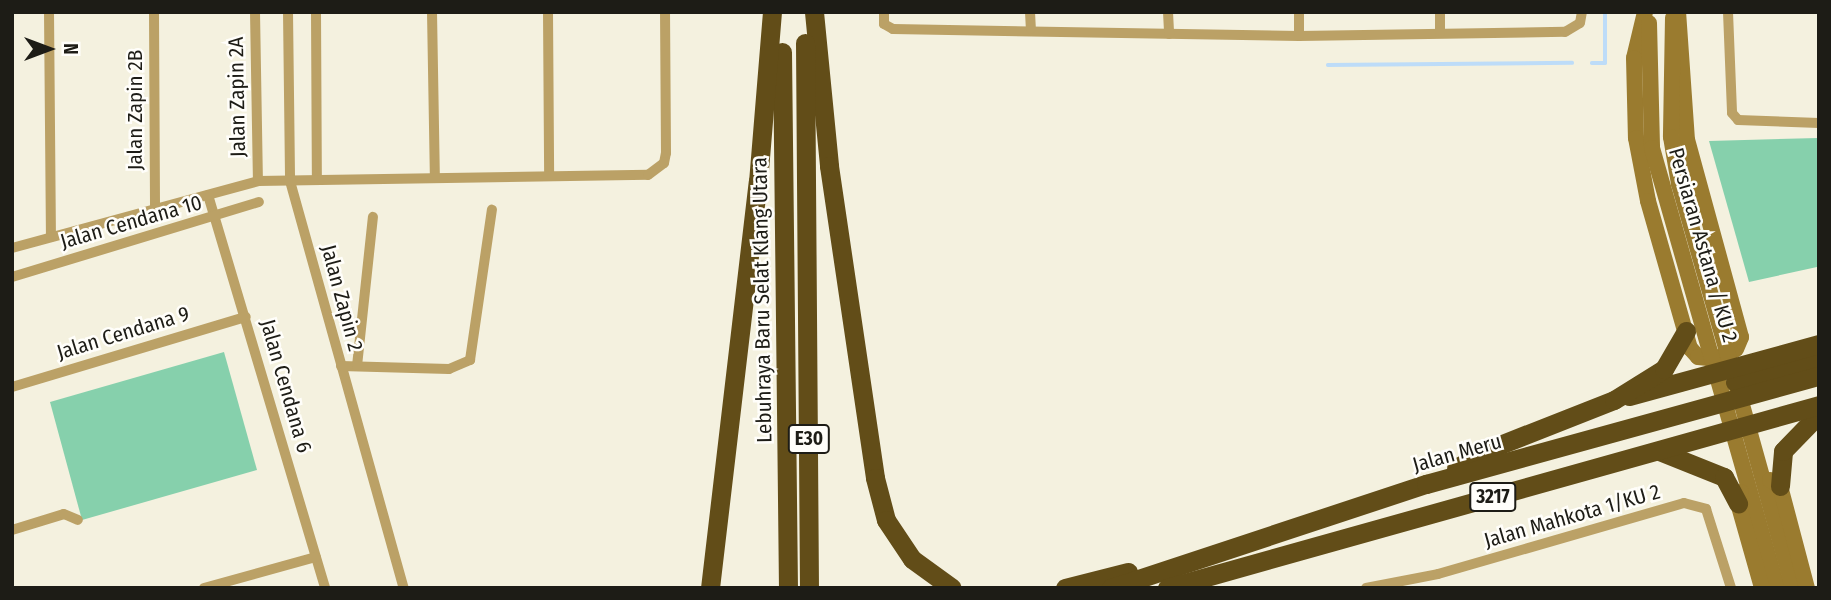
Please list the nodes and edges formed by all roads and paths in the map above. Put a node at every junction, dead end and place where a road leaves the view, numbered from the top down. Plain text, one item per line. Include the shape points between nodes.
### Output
1 (49, 12) edge
2 (154, 12) edge
3 (255, 12) edge
4 (288, 12) edge
5 (316, 12) edge
6 (432, 12) edge
7 (548, 12) edge
8 (664, 12) edge
9 (772, 12) edge
10 (781, 12) edge
11 (805, 12) edge
12 (814, 12) edge
13 (884, 12) edge
14 (1030, 12) edge
15 (1168, 12) edge
16 (1299, 12) edge
17 (1440, 12) edge
18 (1582, 12) edge
19 (1647, 12) edge
20 (1676, 12) edge
21 (1728, 12) edge
22 (1031, 29) junction
23 (1440, 33) junction
24 (1169, 34) junction
25 (1299, 36) junction
26 (1819, 123) edge
27 (549, 174) junction
28 (435, 178) junction
29 (317, 180) junction
30 (258, 181) junction
31 (290, 181) junction
32 (208, 195) junction
33 (259, 202) dead end
34 (155, 208) junction
35 (492, 210) dead end
36 (216, 216) junction
37 (373, 217) dead end
38 (51, 237) junction
39 (12, 248) edge
40 (12, 277) edge
41 (246, 317) junction
42 (1686, 331) junction
43 (1819, 344) edge
44 (1819, 360) edge
45 (341, 366) junction
46 (357, 366) junction
47 (1819, 376) edge
48 (1728, 384) junction
49 (12, 387) edge
50 (1614, 400) junction
51 (1819, 405) edge
52 (1819, 414) edge
53 (1658, 451) junction
54 (1426, 484) junction
55 (1780, 486) junction
56 (1738, 503) junction
57 (78, 520) dead end
58 (13, 527) edge
59 (316, 557) junction
60 (1180, 564) junction
61 (1171, 587) edge
62 (204, 588) edge
63 (325, 588) edge
64 (404, 588) edge
65 (710, 588) edge
66 (788, 588) edge
67 (809, 588) edge
68 (952, 588) edge
69 (1065, 588) edge
70 (1111, 588) edge
71 (1366, 588) edge
72 (1731, 588) edge
73 (1762, 588) edge
74 (1777, 588) edge
75 (1793, 588) edge
76 (1807, 588) edge

1 - 38 street
2 - 34 street, Jalan Zapin 2B
3 - 30 street, Jalan Zapin 2A
4 - 31 street, Jalan Zapin 2
5 - 29 street
6 - 28 street
7 - 27 street
8 - 27 street via 664,163 648,175
9 - 65 highway via 758,182
10 - 66 highway, Lebuhraya Baru Selat Klang Utara / E30
11 - 67 highway, E30
12 - 68 highway via 829,166 874,478 886,520 912,559
13 - 22 street via 884,24 893,29
14 - 22 street
15 - 24 street
16 - 25 street
17 - 23 street
18 - 23 street via 1580,23 1565,32
19 - 42 street via 1634,58 1636,138 1648,201
19 - 48 street, Persiaran Astana / KU 2 via 1652,148
20 - 42 street via 1686,140 1741,337 1730,353 1706,359 1693,353
20 - 48 street, Persiaran Astana / KU 2 via 1669,68 1679,184
21 - 26 street via 1732,113 1738,120
22 - 24 street
23 - 25 street
24 - 25 street
27 - 28 street
28 - 29 street
29 - 31 street
30 - 31 street
30 - 32 street
31 - 45 street, Jalan Zapin 2
32 - 34 street
32 - 36 street, Jalan Cendana 6
33 - 36 street, Jalan Cendana 10
34 - 38 street
35 - 46 street via 470,360 449,369
36 - 40 street, Jalan Cendana 10
36 - 41 street, Jalan Cendana 6
37 - 46 street
38 - 39 street
41 - 49 street, Jalan Cendana 9
41 - 59 street, Jalan Cendana 6
42 - 50 highway via 1664,369
43 - 50 highway
44 - 48 highway
45 - 46 street
45 - 64 street, Jalan Zapin 2
47 - 54 highway, Jalan Meru / 3217
48 - 74 street, Persiaran Astana / KU 2
48 - 75 street, Persiaran Astana / KU 2
50 - 54 highway via 1492,448
51 - 53 highway, 3217
52 - 55 highway via 1783,451
53 - 56 highway via 1724,477
53 - 61 highway, 3217
54 - 60 highway, Jalan Meru / 3217
55 - 56 street via 1768,480 1754,482 1742,489
55 - 76 street
56 - 73 street
57 - 58 street via 64,514
59 - 62 street
59 - 63 street, Jalan Cendana 6
60 - 69 highway
60 - 70 highway, Jalan Meru / 3217
71 - 72 street, Jalan Mahkota 1/KU 2 via 1438,574 1696,503 1706,509 1713,523

